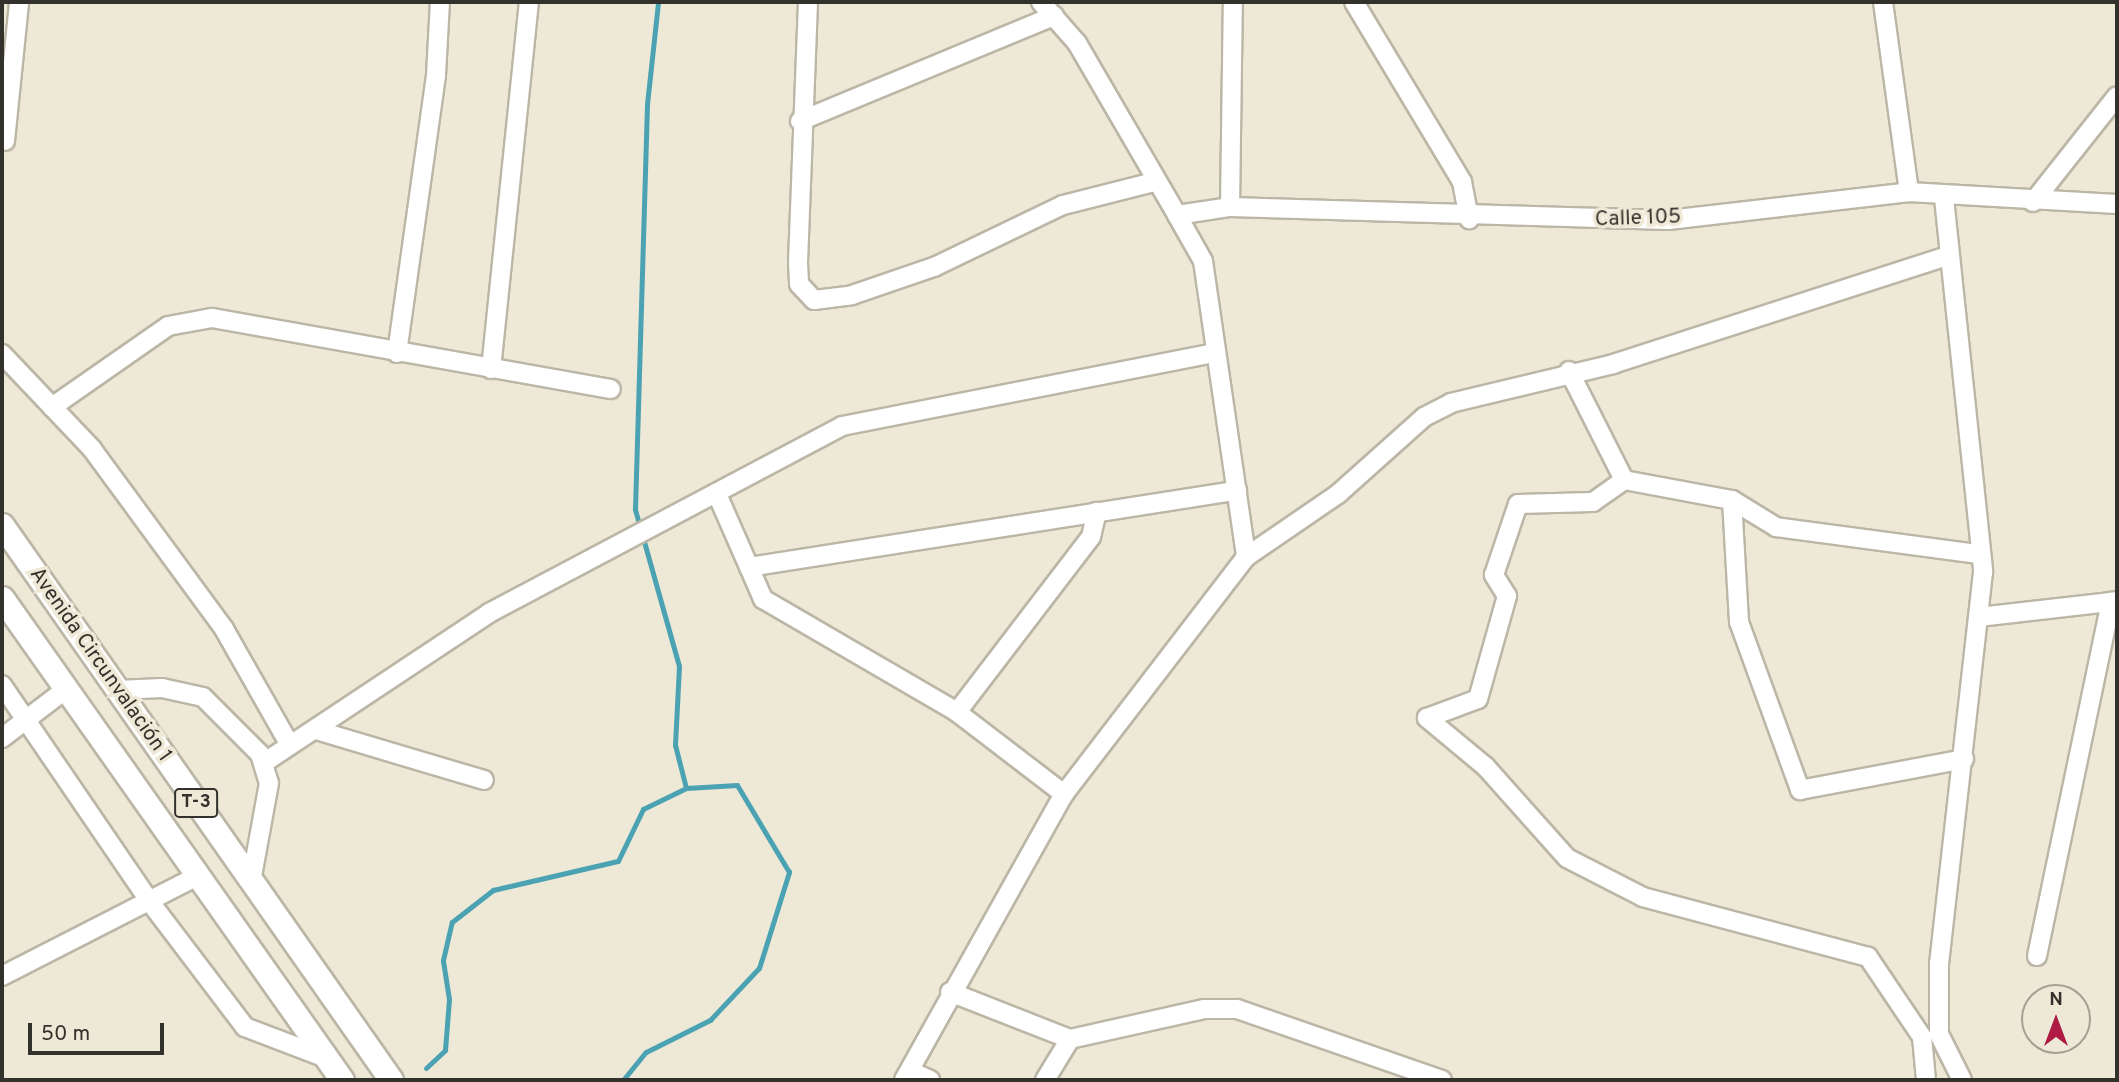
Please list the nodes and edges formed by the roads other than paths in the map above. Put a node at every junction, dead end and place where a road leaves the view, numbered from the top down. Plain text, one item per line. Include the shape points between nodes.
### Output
1 (19, 2) edge
2 (440, 2) edge
3 (529, 2) edge
4 (808, 2) edge
5 (1041, 2) edge
6 (1233, 2) edge
7 (1354, 2) edge
8 (1883, 2) edge
9 (1054, 16) junction
10 (2117, 96) edge
11 (800, 121) junction
12 (5, 141) dead end
13 (1154, 182) junction
14 (1909, 192) junction
15 (1944, 198) junction
16 (2033, 202) junction
17 (2117, 204) edge
18 (1230, 207) junction
19 (1177, 215) junction
20 (1469, 219) junction
21 (1948, 256) junction
22 (397, 353) junction
23 (1213, 353) junction
24 (2, 354) edge
25 (491, 369) junction
26 (1569, 371) junction
27 (611, 389) dead end
28 (52, 407) junction
29 (1624, 480) junction
30 (1237, 491) junction
31 (717, 494) junction
32 (1732, 500) junction
33 (1097, 512) junction
34 (2, 525) edge
35 (1979, 554) junction
36 (1246, 557) junction
37 (749, 567) junction
38 (2, 598) edge
39 (2114, 601) edge
40 (1979, 617) junction
41 (2, 685) edge
42 (66, 689) junction
43 (117, 690) junction
44 (957, 712) junction
45 (25, 720) junction
46 (316, 730) junction
47 (2, 738) edge
48 (290, 745) junction
49 (1964, 759) junction
50 (265, 762) junction
51 (484, 780) dead end
52 (1064, 794) junction
53 (197, 876) junction
54 (251, 882) junction
55 (150, 902) junction
56 (2036, 956) dead end
57 (2, 976) edge
58 (950, 992) junction
59 (1930, 1036) junction
60 (1070, 1039) junction
61 (326, 1058) junction
62 (1393, 1074) edge
63 (907, 1075) edge
64 (342, 1080) edge
65 (391, 1080) edge
66 (930, 1080) edge
67 (1045, 1080) edge
68 (1442, 1080) edge
69 (1926, 1080) edge
70 (1962, 1080) edge

1 - 12 street
2 - 22 street via 436,75
3 - 25 street
4 - 11 street
5 - 9 street
6 - 18 street
7 - 20 street via 1462,182
8 - 14 street
9 - 11 street
9 - 13 street via 1077,43
10 - 16 street
11 - 13 street via 798,278 805,293 819,301 934,267 1063,205
13 - 19 street
14 - 15 street, Calle 105
14 - 20 street, Calle 105 via 1668,220
15 - 16 street, Calle 105
15 - 21 street
16 - 17 street, Calle 105
18 - 19 street, Calle 105
18 - 20 street, Calle 105
19 - 23 street via 1203,261
21 - 26 street via 1613,364
21 - 35 street
22 - 25 street
22 - 28 street via 194,319 168,326
23 - 30 street
23 - 31 street via 862,418
24 - 28 street
25 - 27 street
26 - 29 street
26 - 36 street via 1480,393 1424,417 1338,494
28 - 48 street via 92,449 224,629
29 - 32 street
29 - 59 street via 1593,502 1518,504 1494,575 1507,596 1478,699 1427,718 1486,767 1567,859 1643,897 1868,957
30 - 33 street
30 - 36 street
31 - 37 street
31 - 46 street via 489,613
32 - 35 street via 1776,527
32 - 49 street via 1739,622 1800,790
33 - 37 street
33 - 44 street via 1091,537
34 - 43 main road, Avenida Circunvalación 1 / T-3
35 - 40 street
36 - 52 street
37 - 44 street via 763,599
38 - 42 main road, Avenida Circunvalación 1 / T-3
39 - 40 street
39 - 56 street
40 - 49 street
41 - 45 street
42 - 45 street
42 - 53 main road, Avenida Circunvalación 1 / T-3
43 - 50 street via 162,688 203,697 223,711
43 - 54 main road, Avenida Circunvalación 1 / T-3
44 - 52 street
45 - 47 street
45 - 55 street
46 - 48 street
46 - 51 street
48 - 50 street
49 - 59 street
50 - 54 street via 269,783
52 - 58 street
53 - 55 street
53 - 61 main road, Avenida Circunvalación 1 / T-3
54 - 65 main road, Avenida Circunvalación 1 / T-3
55 - 57 street
55 - 61 street via 245,1027
58 - 60 street
58 - 63 street
59 - 69 street
59 - 70 street
60 - 62 street via 1221,1007
60 - 67 street
61 - 64 main road, Avenida Circunvalación 1 / T-3
62 - 68 street
63 - 66 street

